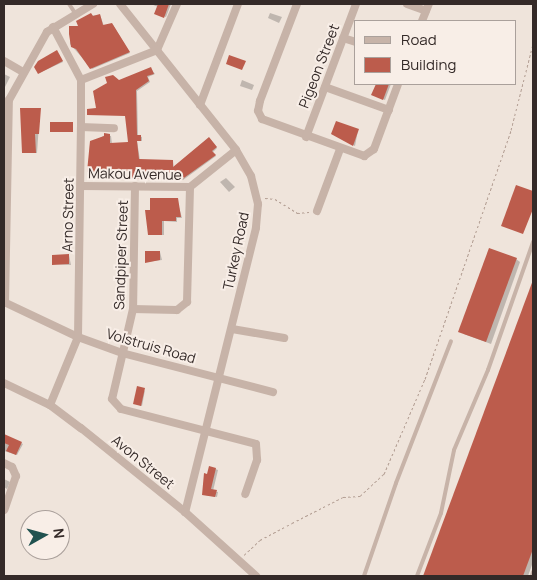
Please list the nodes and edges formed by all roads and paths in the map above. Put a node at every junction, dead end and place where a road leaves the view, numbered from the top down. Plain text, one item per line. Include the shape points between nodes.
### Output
1 (69, 4) edge
2 (93, 4) edge
3 (120, 4) edge
4 (177, 4) edge
5 (238, 4) edge
6 (297, 4) edge
7 (356, 4) edge
8 (407, 4) edge
9 (428, 7) edge
10 (74, 13) junction
11 (422, 20) edge
12 (53, 26) junction
13 (343, 38) junction
14 (354, 41) edge
15 (533, 44) edge
16 (157, 50) junction
17 (4, 61) edge
18 (23, 72) junction
19 (82, 80) junction
20 (398, 85) edge
21 (325, 87) junction
22 (200, 105) junction
23 (388, 110) junction
24 (82, 127) junction
25 (114, 128) dead end
26 (306, 137) junction
27 (340, 149) junction
28 (236, 150) junction
29 (81, 186) junction
30 (135, 186) junction
31 (190, 187) junction
32 (257, 199) junction
33 (317, 211) joint
34 (533, 242) edge
35 (4, 303) edge
36 (133, 309) junction
37 (232, 329) junction
38 (78, 337) junction
39 (284, 338) dead end
40 (451, 341) dead end
41 (122, 353) junction
42 (218, 378) junction
43 (4, 383) edge
44 (273, 392) dead end
45 (50, 405) junction
46 (205, 431) junction
47 (4, 463) edge
48 (245, 494) dead end
49 (4, 510) edge
50 (185, 512) junction
51 (240, 559) junction
52 (533, 572) edge
53 (256, 576) edge
54 (364, 576) edge
55 (417, 576) edge
56 (532, 576) edge

1 - 10 lane
2 - 10 street
3 - 16 street, Turkey Road
4 - 16 street
5 - 22 street
6 - 26 street via 258,111 265,121
7 - 13 street, Pigeon Street
8 - 9 street
9 - 11 street
10 - 12 street
12 - 18 street via 38,43
12 - 19 street, Arno Street
13 - 14 street
13 - 21 street, Pigeon Street
15 - 51 path via 511,130 426,379 384,474 360,496 343,498 292,523 260,540
16 - 19 street
16 - 22 street, Turkey Road
17 - 18 street
18 - 35 street via 8,107
19 - 24 street, Arno Street
20 - 23 street
21 - 23 street
21 - 26 street, Pigeon Street
22 - 28 street, Turkey Road
23 - 27 street via 372,152 358,156
24 - 25 street
24 - 29 street, Arno Street
26 - 27 street
27 - 33 street
28 - 31 street, Makou Avenue
28 - 32 street, Turkey Road via 251,176
29 - 30 street, Makou Avenue
29 - 38 street, Arno Street
30 - 31 street, Makou Avenue
30 - 36 street, Sandpiper Street
31 - 36 street via 187,302 177,310
32 - 33 path via 275,199 297,213
32 - 37 street, Turkey Road via 256,228
34 - 55 lane via 488,370 454,450 441,513
35 - 38 street, Volstruis Road
36 - 41 street, Sandpiper Street
37 - 39 street
37 - 42 street, Turkey Road
38 - 41 street, Volstruis Road
38 - 45 street, Arno Street
40 - 54 lane
41 - 42 street, Volstruis Road
41 - 46 street, Sandpiper Street via 112,390 112,399 117,406
42 - 44 street, Volstruis Road
42 - 46 street, Turkey Road
43 - 45 street, Avon Street
45 - 50 street, Avon Street
46 - 48 street via 254,442 258,447 252,480
46 - 50 street, Turkey Road
47 - 49 street via 16,472 15,484
50 - 51 street, Avon Street
51 - 53 street, Avon Street
52 - 56 lane

